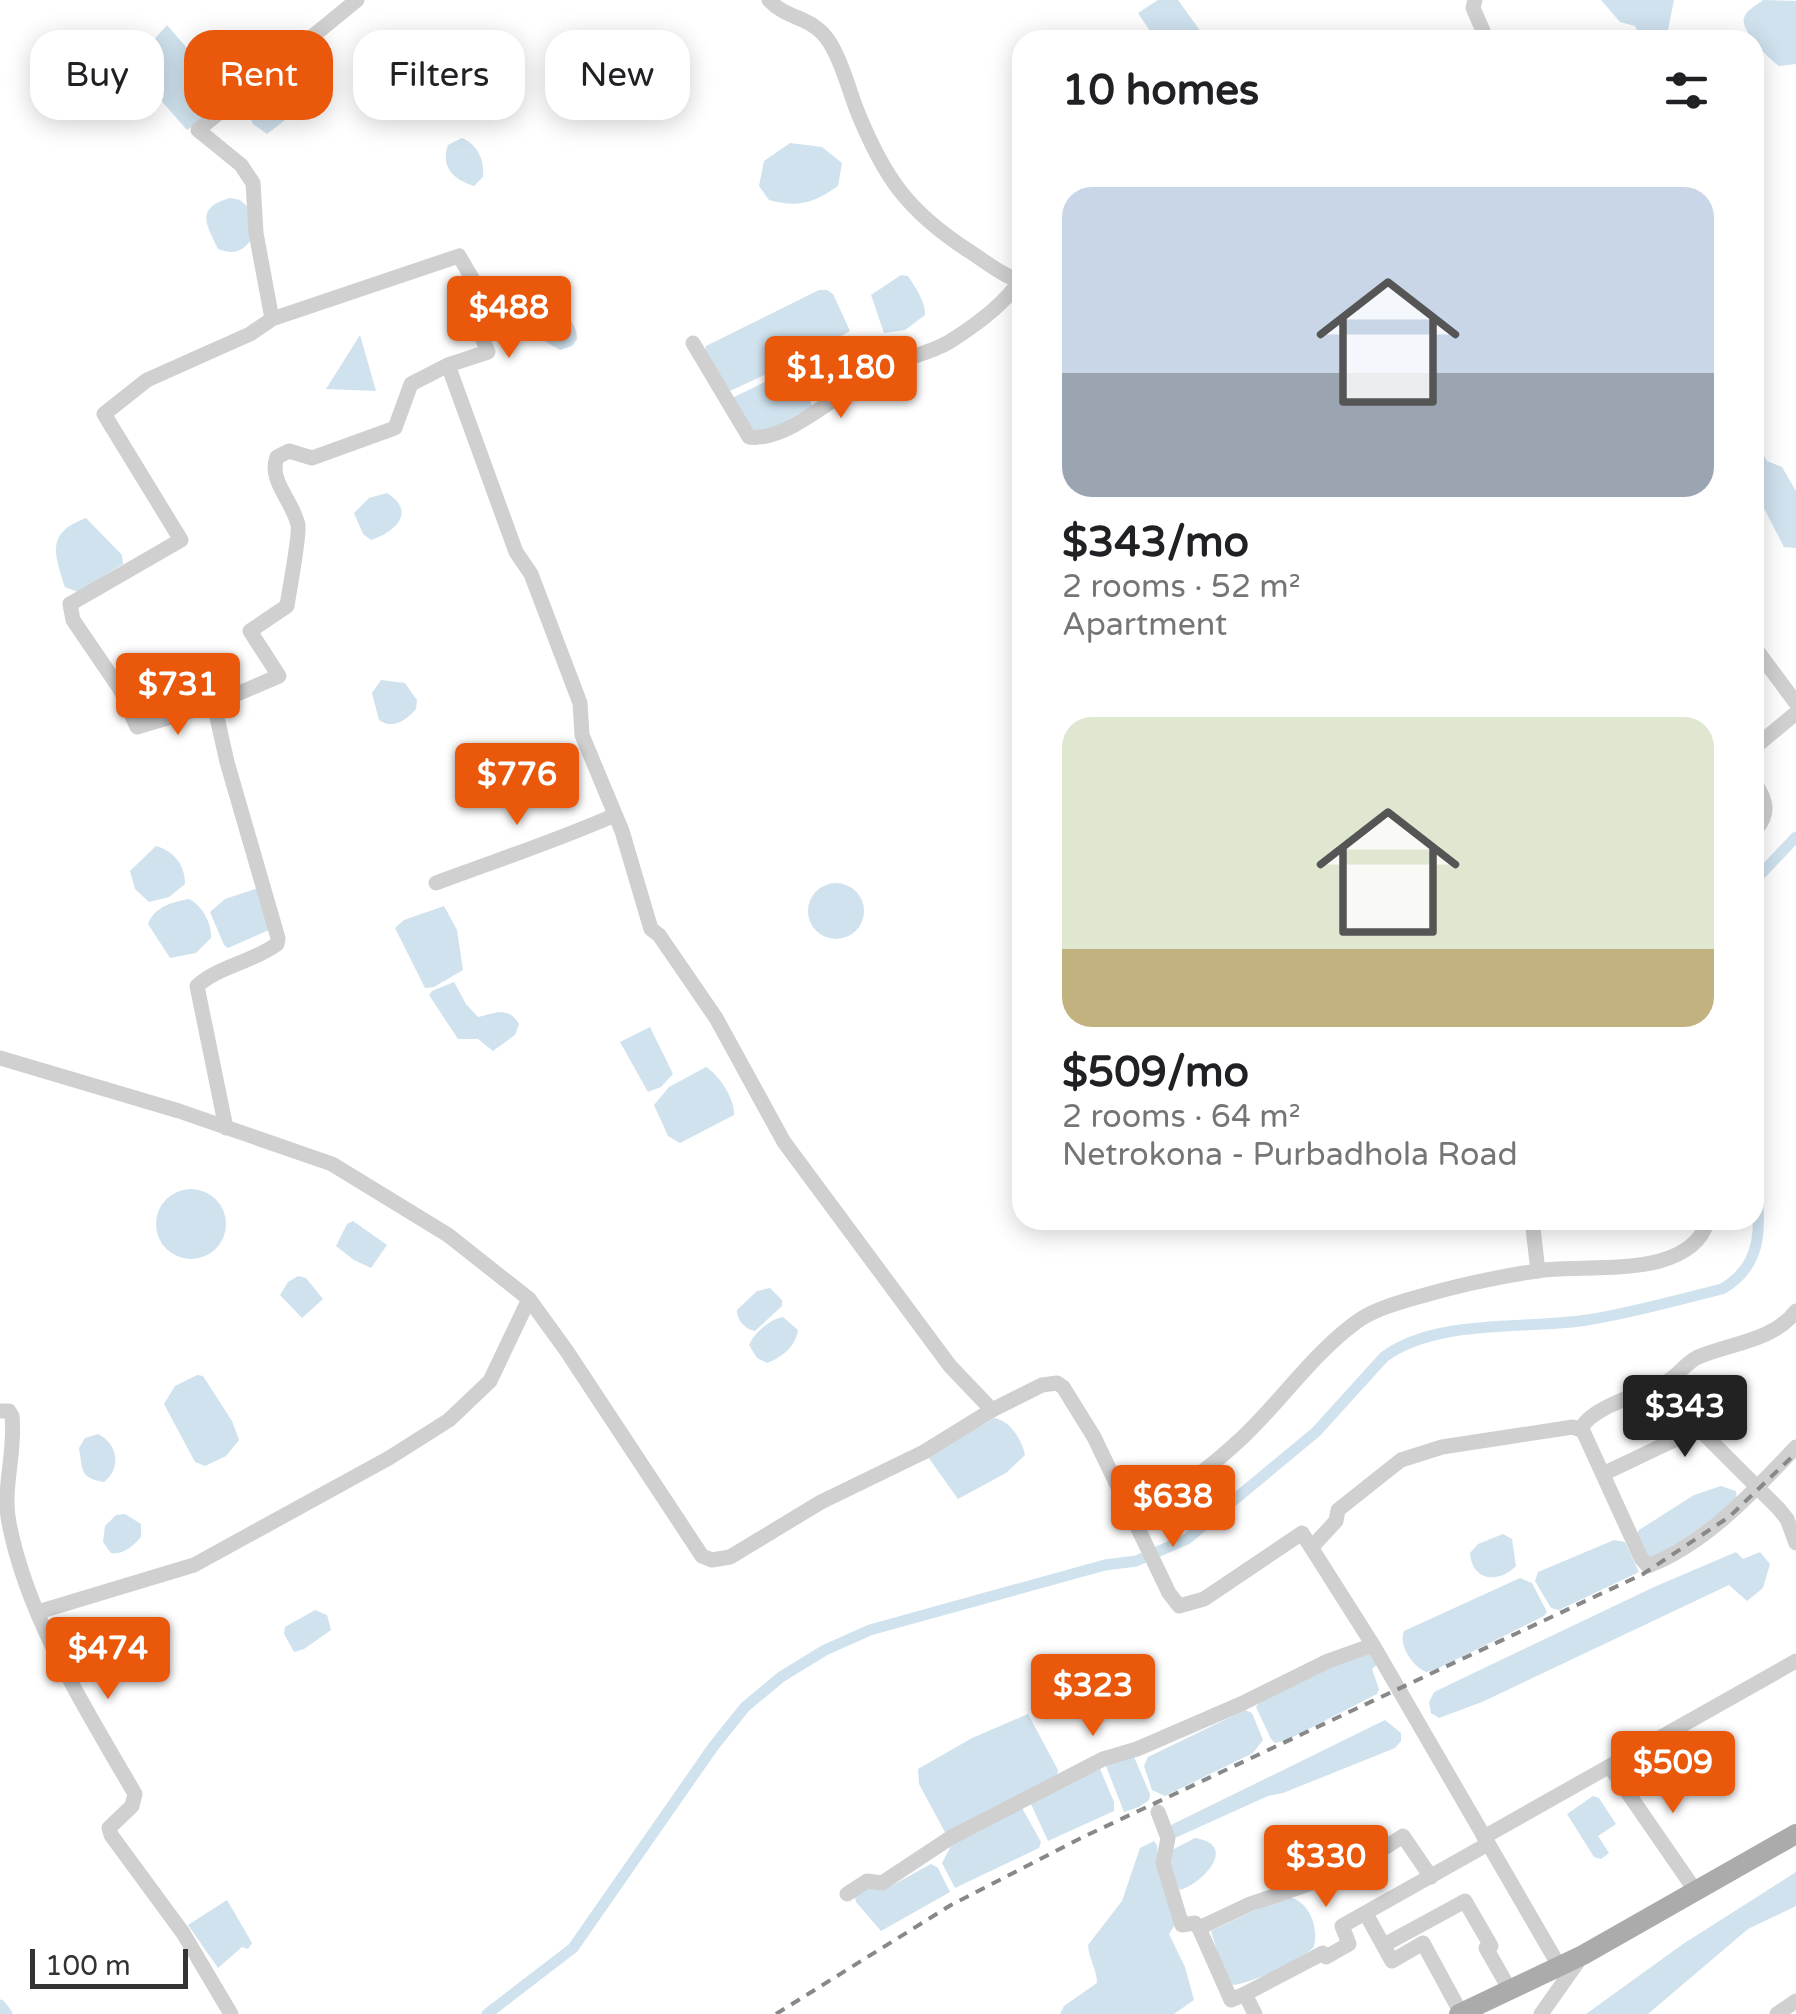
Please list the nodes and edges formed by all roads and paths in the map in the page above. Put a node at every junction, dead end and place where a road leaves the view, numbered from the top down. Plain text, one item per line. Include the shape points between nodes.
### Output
1 (357, 0) edge
2 (768, 0) edge
3 (1475, 0) edge
4 (1483, 30) edge
5 (1012, 276) edge
6 (1012, 292) edge
7 (272, 319) junction
8 (693, 343) dead end
9 (448, 366) junction
10 (1764, 660) edge
11 (1796, 703) edge
12 (214, 704) junction
13 (1796, 713) edge
14 (1764, 740) edge
15 (614, 815) junction
16 (436, 883) dead end
17 (0, 1058) edge
18 (226, 1128) junction
19 (1533, 1230) edge
20 (1705, 1230) edge
21 (1538, 1271) junction
22 (529, 1299) junction
23 (1796, 1312) edge
24 (992, 1410) junction
25 (0, 1411) edge
26 (1581, 1429) junction
27 (1796, 1447) edge
28 (1607, 1472) dead end
29 (1758, 1486) junction
30 (1134, 1522) junction
31 (1796, 1544) edge
32 (1312, 1548) junction
33 (38, 1612) junction
34 (1373, 1644) junction
35 (1796, 1661) edge
36 (1610, 1767) junction
37 (1158, 1812) dead end
38 (1796, 1834) edge
39 (1486, 1841) junction
40 (1431, 1878) junction
41 (1697, 1892) junction
42 (847, 1894) dead end
43 (1366, 1914) junction
44 (1199, 1928) junction
45 (1384, 1946) junction
46 (1583, 1955) junction
47 (1558, 1964) junction
48 (1510, 1990) junction
49 (1246, 1994) junction
50 (1796, 2001) edge
51 (231, 2014) edge
52 (1255, 2014) edge
53 (1460, 2014) edge
54 (1540, 2014) edge
55 (1776, 2014) edge

1 - 7 street via 198,130 254,182
2 - 5 street via 814,23 831,45 886,174 910,203 944,234
3 - 4 street
6 - 8 street via 945,344 884,367 763,438 748,437
7 - 9 street via 459,256 479,290 467,302 488,352
7 - 12 street via 147,380 104,414 181,540 70,604 73,620 120,688 137,726
9 - 12 street via 410,384 394,428 312,458 289,451 277,457 276,479 299,528 291,584 287,606 250,631 279,676
9 - 15 street via 580,703 582,734
10 - 11 street
12 - 18 street via 278,938 262,954 197,986
13 - 14 street
15 - 16 street
15 - 24 street via 651,929 716,1018 784,1142 950,1366
17 - 18 street
18 - 22 street via 332,1164 448,1235
19 - 21 street
20 - 21 street via 1656,1263
21 - 30 street via 1410,1299 1357,1322 1228,1451
22 - 24 street via 702,1556 712,1560 730,1557
22 - 33 street via 490,1381 449,1420 194,1564
23 - 26 street via 1771,1332 1695,1358 1674,1377 1591,1415
24 - 30 street via 1042,1385 1063,1387
25 - 33 street via 11,1414 13,1426 8,1521
26 - 29 street via 1648,1566 1707,1530
26 - 32 street via 1401,1460 1338,1510
27 - 29 street
28 - 29 street via 1702,1430
29 - 31 street via 1786,1518
30 - 32 street via 1179,1606 1232,1582 1301,1534
32 - 34 street
33 - 51 street via 135,1794 109,1828 111,1835
34 - 39 street
34 - 42 street via 1103,1759 950,1838 887,1881 867,1880
35 - 36 street
36 - 39 street
36 - 41 street
37 - 44 street via 1168,1838 1163,1863 1182,1925
38 - 41 main road
39 - 40 street
39 - 47 street
40 - 43 street
40 - 44 street via 1403,1836 1312,1883
41 - 46 main road
43 - 45 street
43 - 49 street via 1342,1926 1349,1944 1343,1949
44 - 49 street via 1231,2000
45 - 48 street via 1464,1902
45 - 53 street via 1392,1961 1423,1943
46 - 47 main road
46 - 54 street
47 - 48 main road
48 - 53 main road
49 - 52 street
50 - 55 street

